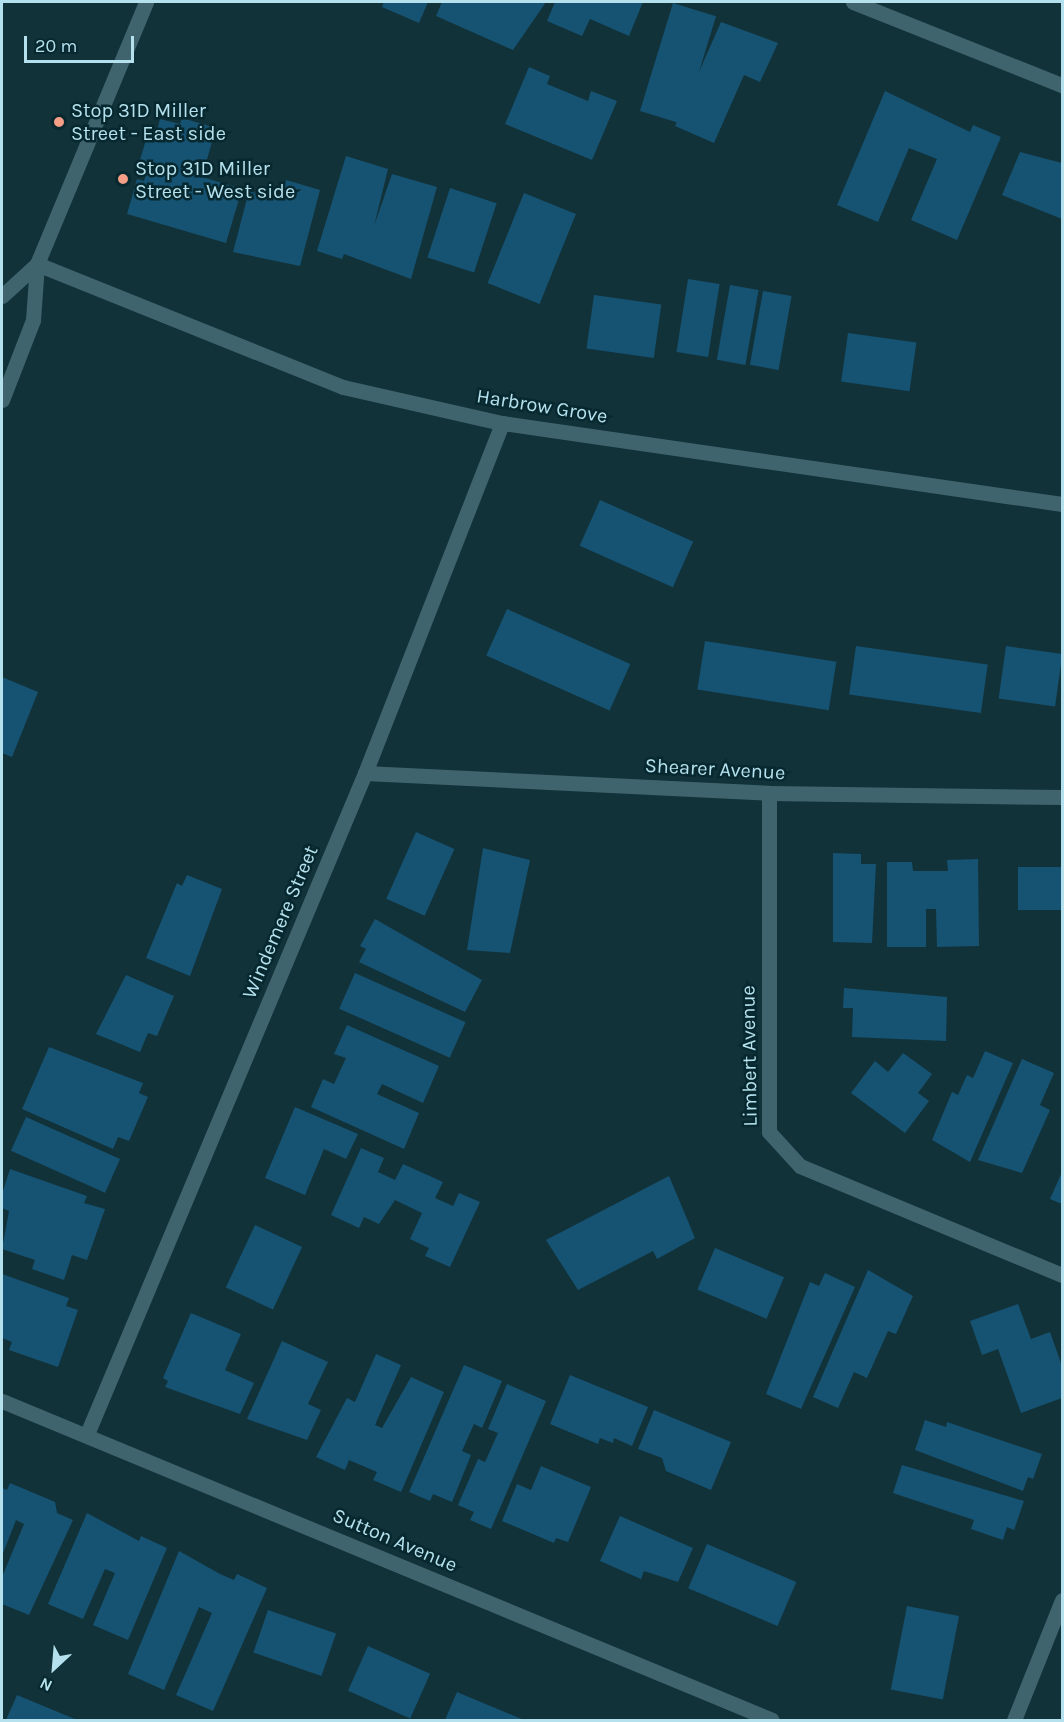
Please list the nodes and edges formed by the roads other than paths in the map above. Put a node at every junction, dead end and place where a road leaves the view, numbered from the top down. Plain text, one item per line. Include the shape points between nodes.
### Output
1 (146, 2) edge
2 (853, 2) edge
3 (1062, 85) edge
4 (37, 264) junction
5 (2, 296) edge
6 (2, 400) edge
7 (502, 423) junction
8 (1062, 504) edge
9 (365, 773) junction
10 (769, 794) junction
11 (1062, 796) edge
12 (1062, 1275) edge
13 (2, 1401) edge
14 (87, 1434) junction
15 (1062, 1600) edge
16 (772, 1720) edge
17 (1014, 1720) edge

1 - 4 street
2 - 3 street
4 - 5 street
4 - 6 street via 33,320
4 - 7 street, Harbrow Grove via 343,387
7 - 8 street, Harbrow Grove
7 - 9 street, Windemere Street
9 - 10 street, Shearer Avenue
9 - 14 street, Windemere Street
10 - 11 street, Shearer Avenue
10 - 12 street, Limbert Avenue via 769,1132 800,1166
13 - 14 street, Sutton Avenue
14 - 16 street, Sutton Avenue
15 - 17 street

